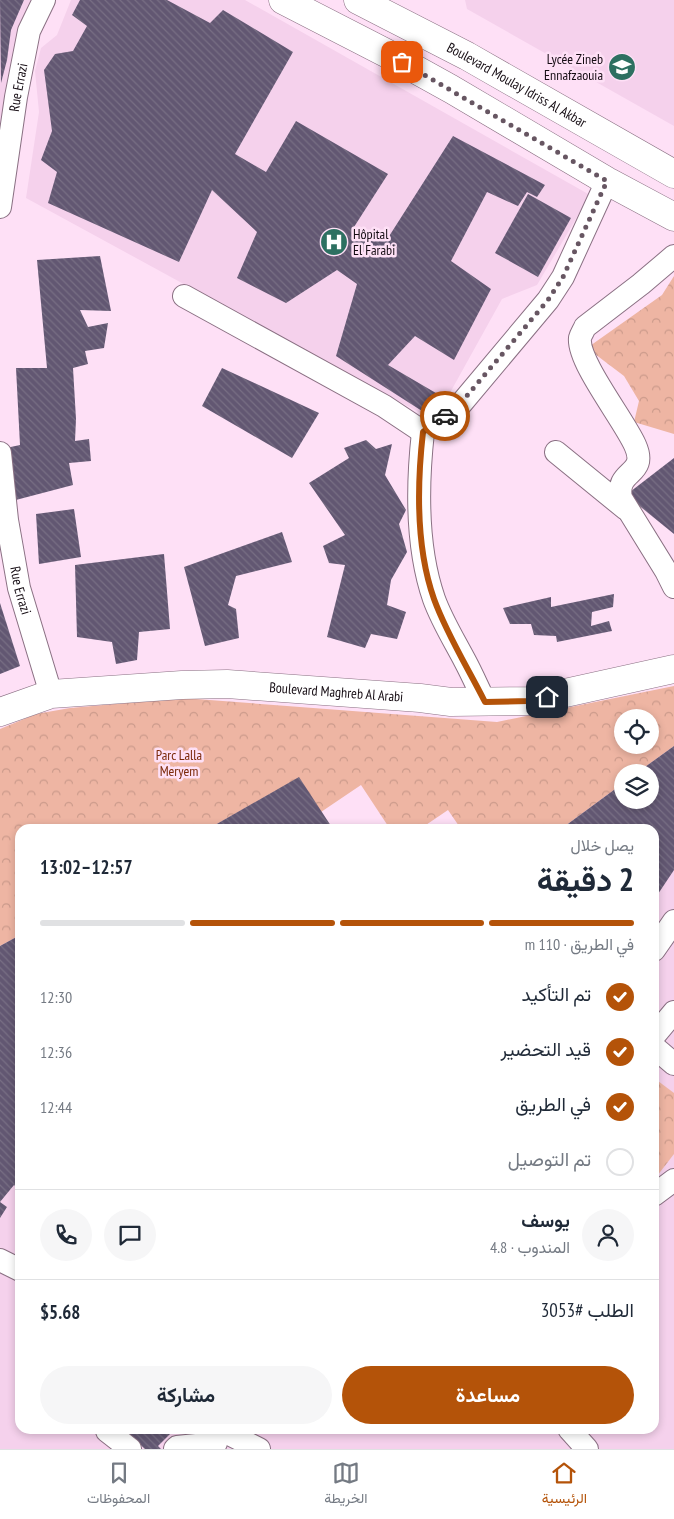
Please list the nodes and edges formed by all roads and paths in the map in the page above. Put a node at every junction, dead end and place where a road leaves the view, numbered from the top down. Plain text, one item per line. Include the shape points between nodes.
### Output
1 (44, 0) edge
2 (283, 0) edge
3 (344, 0) edge
4 (358, 0) edge
5 (331, 25) junction
6 (467, 56) junction
7 (450, 89) junction
8 (674, 174) edge
9 (607, 181) junction
10 (0, 207) edge
11 (671, 209) edge
12 (674, 256) edge
13 (184, 296) dead end
14 (423, 432) junction
15 (0, 452) edge
16 (556, 452) dead end
17 (626, 509) junction
18 (674, 587) edge
19 (674, 669) edge
20 (50, 694) junction
21 (485, 702) junction
22 (0, 712) edge
23 (674, 921) edge
24 (659, 943) edge
25 (674, 1012) edge
26 (659, 1030) edge
27 (659, 1050) edge
28 (674, 1064) edge
29 (674, 1180) edge
30 (659, 1191) edge
31 (0, 1260) edge
32 (15, 1268) edge
33 (111, 1434) edge
34 (574, 1434) edge
35 (219, 1438) edge
36 (130, 1449) edge
37 (175, 1449) edge
38 (259, 1449) edge
39 (588, 1449) edge

1 - 10 street, Rue Errazi via 29,31
2 - 5 main road
3 - 5 main road
4 - 6 main road, Boulevard Moulay Idriss Al Akbar
5 - 7 main road
6 - 7 main road
6 - 8 main road, Boulevard Moulay Idriss Al Akbar
7 - 9 main road
9 - 11 main road
9 - 14 street via 563,277 548,300 460,404
12 - 17 street via 585,327 580,337 581,351 588,367 628,430 639,457 639,464 621,483 619,490
13 - 14 street via 384,406
14 - 21 street via 419,474 422,548 427,576 448,632
15 - 20 street, Rue Errazi via 20,588
16 - 17 street
17 - 18 street
19 - 21 main road, Boulevard Maghreb Al Arabi via 528,701
20 - 21 main road, Boulevard Maghreb Al Arabi via 227,684
20 - 22 main road, Boulevard Maghreb Al Arabi
23 - 24 street
25 - 26 street
27 - 28 street
29 - 30 street
31 - 32 street
33 - 36 street
34 - 39 street
35 - 37 street
35 - 38 street

